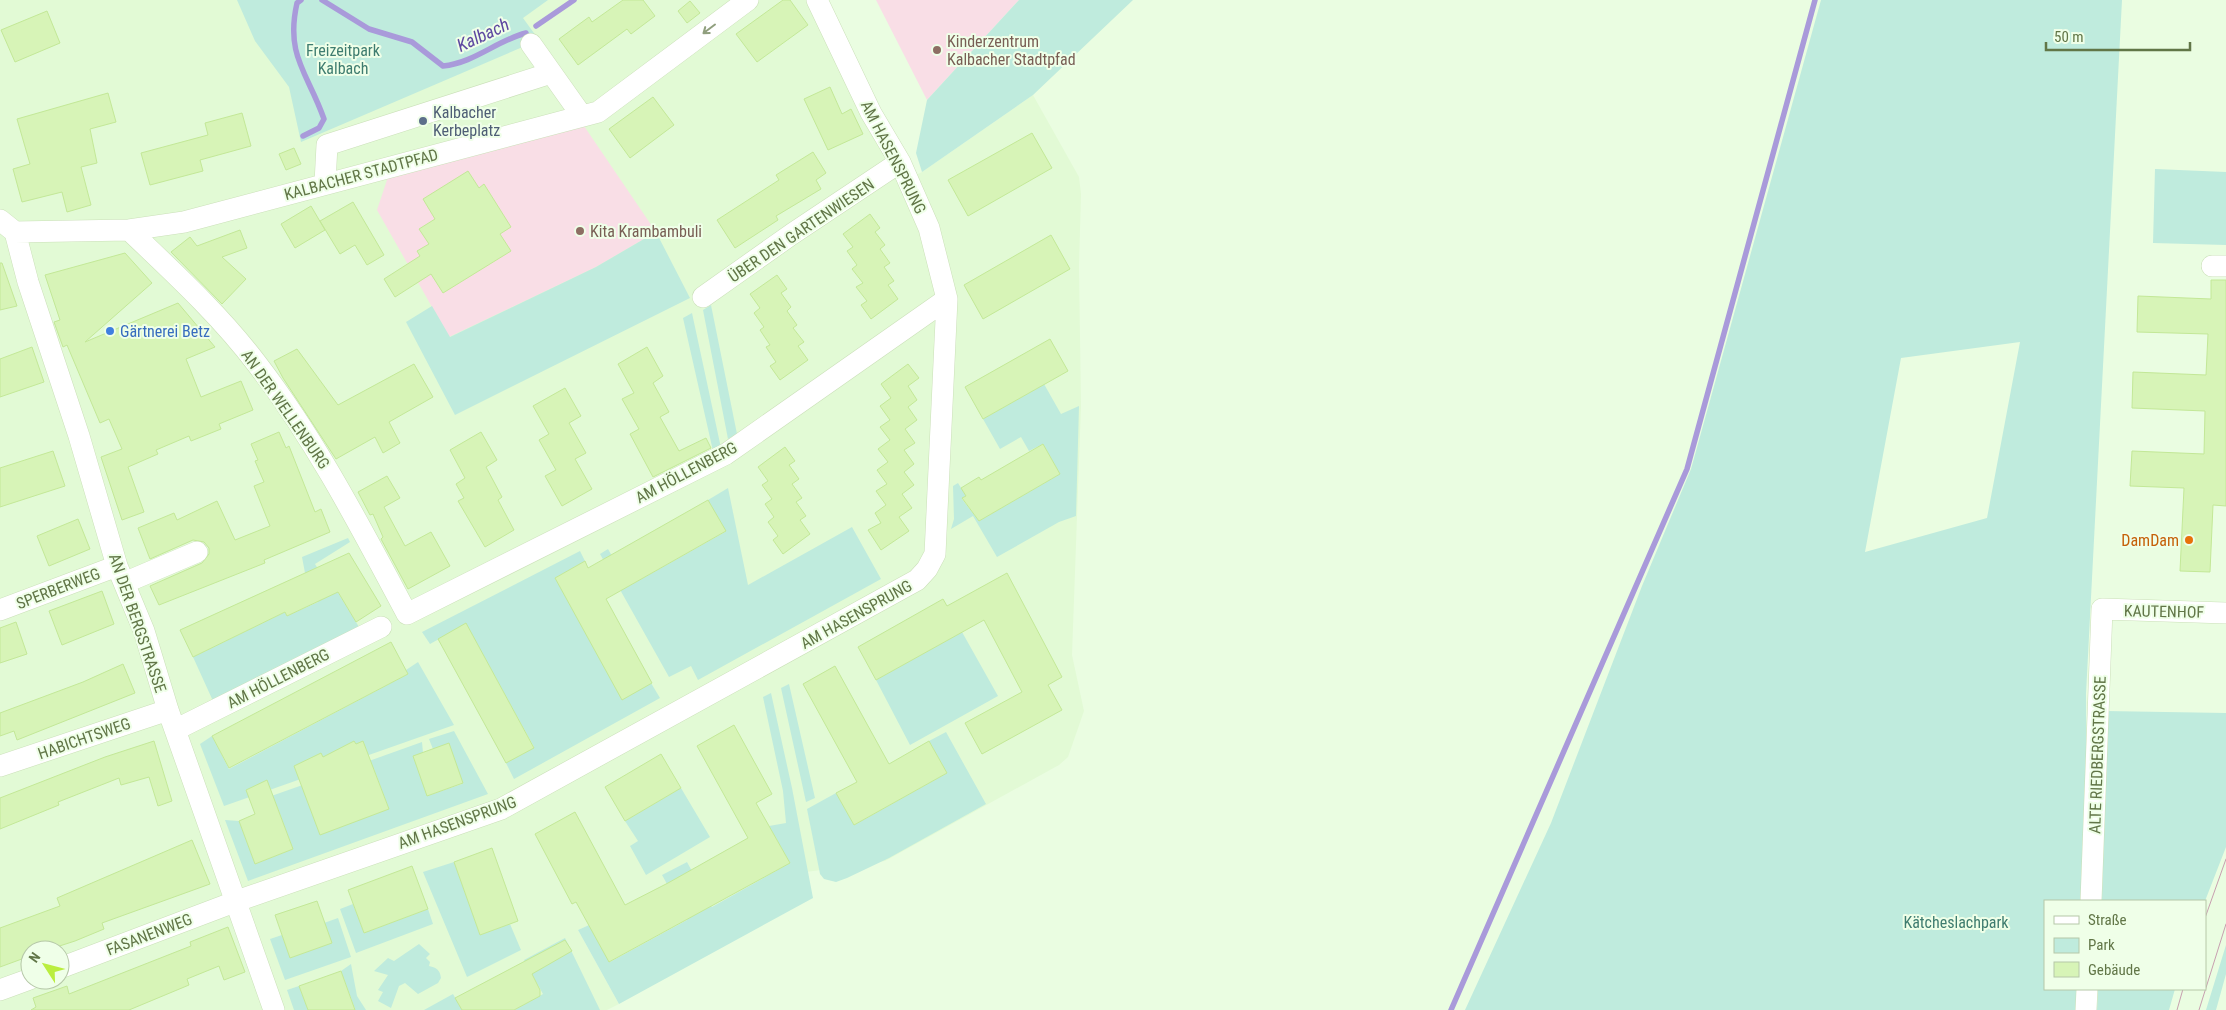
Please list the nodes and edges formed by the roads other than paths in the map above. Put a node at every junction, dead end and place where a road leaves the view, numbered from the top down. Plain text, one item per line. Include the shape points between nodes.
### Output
1 (748, 0) edge
2 (817, 0) edge
3 (531, 44) dead end
4 (551, 73) junction
5 (582, 116) junction
6 (900, 162) junction
7 (325, 183) junction
8 (7, 226) edge
9 (129, 230) junction
10 (703, 297) dead end
11 (947, 299) junction
12 (197, 552) dead end
13 (120, 574) junction
14 (0, 610) edge
15 (2102, 610) joint
16 (2226, 613) edge
17 (407, 614) joint
18 (381, 627) dead end
19 (168, 710) junction
20 (175, 730) junction
21 (0, 766) edge
22 (2091, 900) edge
23 (237, 901) junction
24 (70, 964) edge
25 (20, 983) edge
26 (0, 990) edge
27 (2087, 990) edge
28 (274, 1010) edge
29 (2086, 1010) edge

1 -> 5 street, KALBACHER STADTPFAD via 598,112
2 - 6 street, AM HASENSPRUNG via 871,113
3 - 4 street
4 - 5 street
4 - 7 street via 327,145
5 - 7 street, KALBACHER STADTPFAD
6 - 10 street, ÜBER DEN GARTENWIESEN
6 - 11 street, AM HASENSPRUNG via 929,228
7 - 9 street, KALBACHER STADTPFAD via 184,222
8 - 9 street, KALBACHER STADTPFAD
8 - 13 street, AN DER BERGSTRASSE via 80,436
9 - 17 street, AN DER WELLENBURG via 222,323 262,370 339,486
11 - 17 street, AM HÖLLENBERG via 726,454
11 - 23 street, AM HASENSPRUNG via 935,554 917,580 501,809
12 - 13 street, SPERBERWEG
13 - 14 street, SPERBERWEG
13 - 19 street, AN DER BERGSTRASSE via 144,631
15 - 16 street, KAUTENHOF
15 - 22 street, ALTE RIEDBERGSTRASSE
18 - 20 street, AM HÖLLENBERG
19 - 20 street, AN DER BERGSTRASSE
19 - 21 street, HABICHTSWEG
20 - 23 street, AN DER BERGSTRASSE
23 - 24 street, FASANENWEG
23 - 28 street, AN DER BERGSTRASSE
25 - 26 street
27 - 29 street

